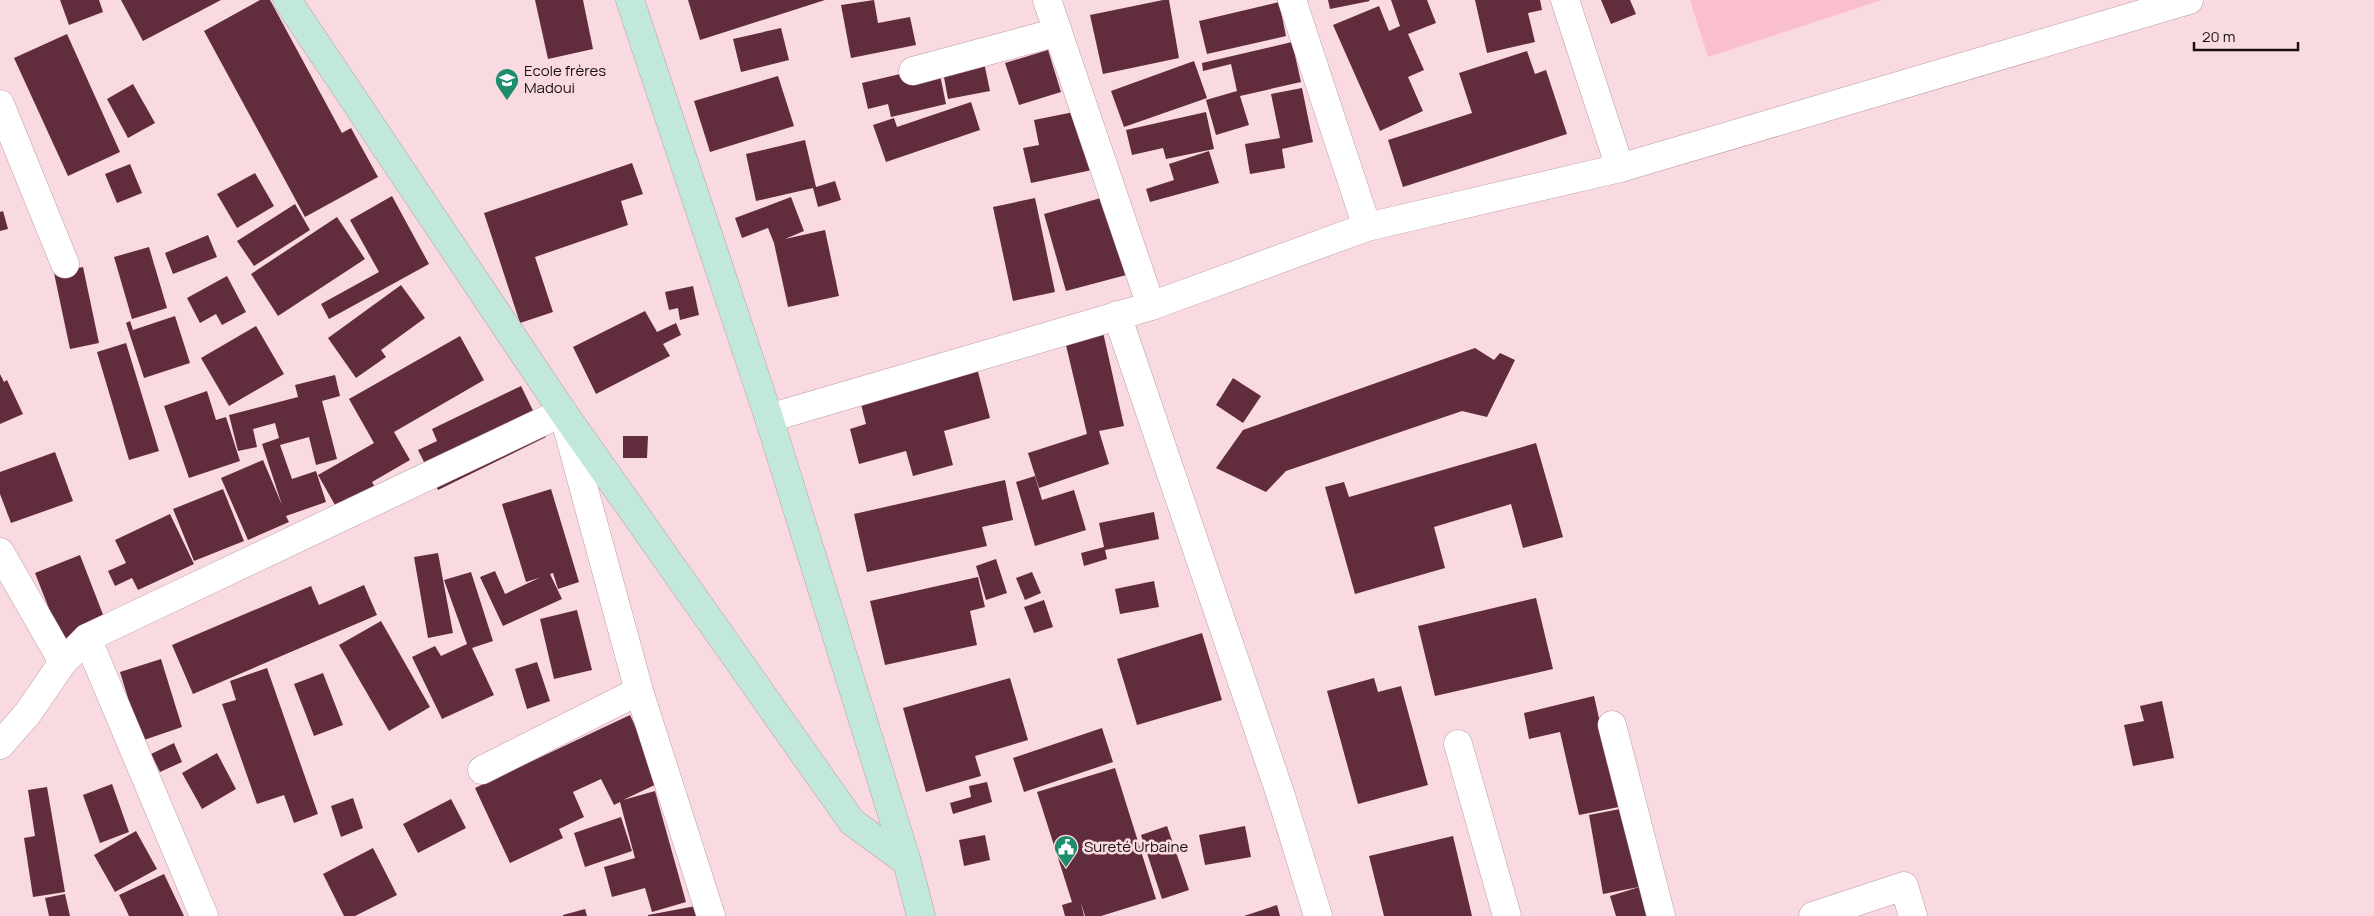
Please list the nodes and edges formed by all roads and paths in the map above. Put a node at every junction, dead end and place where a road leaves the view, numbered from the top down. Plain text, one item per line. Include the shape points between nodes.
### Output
1 (287, 0) edge
2 (630, 0) edge
3 (1047, 0) edge
4 (1292, 0) edge
5 (1565, 0) edge
6 (2189, 0) edge
7 (1058, 32) junction
8 (913, 71) dead end
9 (0, 104) edge
10 (1620, 168) junction
11 (1367, 228) junction
12 (65, 264) dead end
13 (1151, 306) junction
14 (1117, 315) junction
15 (562, 412) junction
16 (769, 418) junction
17 (4, 568) edge
18 (88, 638) junction
19 (64, 662) junction
20 (639, 691) junction
21 (1612, 725) dead end
22 (1458, 744) dead end
23 (0, 745) edge
24 (482, 770) dead end
25 (907, 862) junction
26 (204, 916) edge
27 (711, 916) edge
28 (921, 916) edge
29 (1318, 916) edge
30 (1507, 916) edge
31 (1661, 916) edge
32 (1813, 916) edge
33 (1913, 916) edge

1 - 15 main road
2 - 16 main road
3 - 7 street
4 - 11 street
5 - 10 street
6 - 10 street
7 - 8 street
7 - 13 street
9 - 12 street
10 - 11 street
11 - 13 street
13 - 14 street
14 - 16 street
14 - 29 street via 1281,796
15 - 18 street
15 - 20 street
15 - 25 main road via 852,822
16 - 25 main road
17 - 19 street
18 - 19 street
18 - 26 street
19 - 23 street via 28,714
20 - 24 street
20 - 27 street
21 - 31 street
22 - 30 street
25 - 28 main road
32 - 33 street via 1904,886

